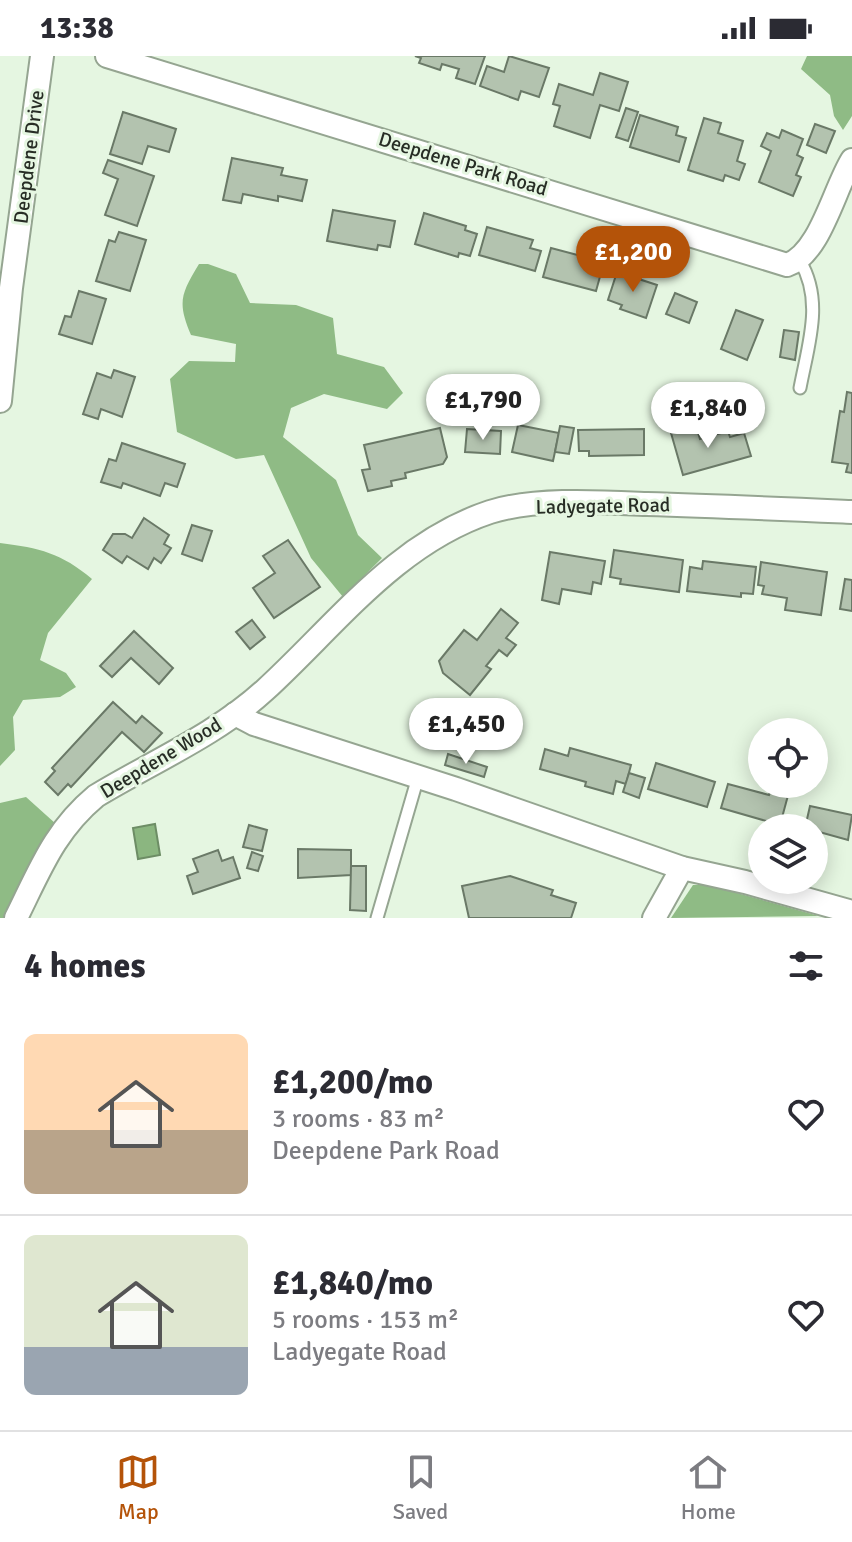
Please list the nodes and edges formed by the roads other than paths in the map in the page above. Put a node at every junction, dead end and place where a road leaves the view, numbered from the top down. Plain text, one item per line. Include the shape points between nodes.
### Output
1 (42, 56) edge
2 (107, 56) edge
3 (852, 160) edge
4 (800, 261) junction
5 (5, 302) edge
6 (800, 388) dead end
7 (0, 401) edge
8 (852, 512) edge
9 (235, 714) junction
10 (418, 777) junction
11 (682, 868) junction
12 (852, 912) edge
13 (16, 918) edge
14 (377, 918) edge
15 (654, 918) edge

1 - 5 street, Deepdene Drive
2 - 4 street, Deepdene Park Road via 771,261
3 - 4 street
4 - 6 lane via 811,280 814,307
5 - 7 street, Deepdene Drive
8 - 9 street, Ladyegate Road via 577,502 492,511 446,531 377,580
9 - 10 street, Deepdene Wood
9 - 13 street, Deepdene Wood via 82,808 59,832
10 - 11 street, Deepdene Wood
10 - 14 lane
11 - 12 street, Deepdene Wood
11 - 15 street

